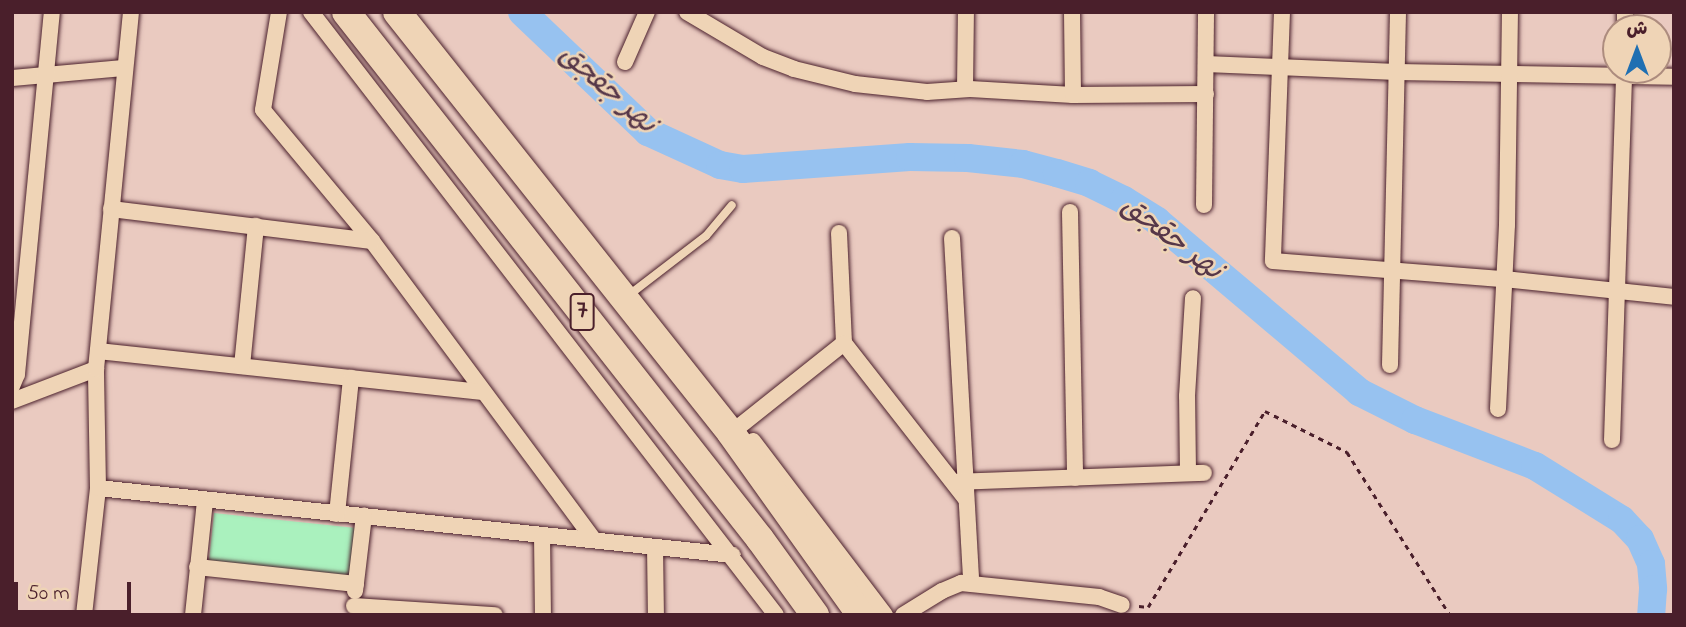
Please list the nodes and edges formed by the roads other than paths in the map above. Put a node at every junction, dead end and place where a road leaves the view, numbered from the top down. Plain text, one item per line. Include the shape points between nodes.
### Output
1 (52, 12) edge
2 (131, 12) edge
3 (279, 12) edge
4 (311, 12) edge
5 (346, 12) edge
6 (397, 12) edge
7 (646, 12) edge
8 (687, 12) edge
9 (966, 12) edge
10 (1072, 12) edge
11 (1206, 12) edge
12 (1282, 12) edge
13 (1398, 12) edge
14 (1510, 12) edge
15 (625, 62) dead end
16 (1206, 64) junction
17 (1281, 67) junction
18 (124, 68) junction
19 (1397, 72) junction
20 (1602, 73) edge
21 (46, 75) junction
22 (1509, 75) junction
23 (12, 78) edge
24 (1624, 84) edge
25 (965, 89) junction
26 (1206, 94) junction
27 (1073, 95) junction
28 (732, 205) dead end
29 (1203, 205) dead end
30 (111, 209) junction
31 (1070, 212) dead end
32 (256, 226) junction
33 (839, 233) dead end
34 (952, 238) dead end
35 (372, 241) junction
36 (1392, 271) junction
37 (1504, 279) junction
38 (1619, 291) junction
39 (1674, 297) edge
40 (1193, 298) dead end
41 (624, 299) junction
42 (844, 343) junction
43 (98, 351) junction
44 (1390, 365) dead end
45 (242, 366) junction
46 (96, 369) junction
47 (351, 378) junction
48 (12, 386) edge
49 (483, 392) junction
50 (12, 401) edge
51 (1498, 409) dead end
52 (736, 429) junction
53 (1612, 440) dead end
54 (1075, 478) junction
55 (959, 482) junction
56 (98, 488) junction
57 (205, 500) junction
58 (337, 514) junction
59 (364, 516) junction
60 (542, 535) junction
61 (594, 540) junction
62 (655, 547) junction
63 (732, 555) junction
64 (197, 567) junction
65 (971, 583) junction
66 (356, 584) junction
67 (763, 597) junction
68 (1122, 605) road end
69 (353, 610) edge
70 (905, 614) edge
71 (84, 615) edge
72 (193, 615) edge
73 (495, 615) edge
74 (543, 615) edge
75 (656, 615) edge
76 (764, 615) edge
77 (776, 615) edge
78 (815, 615) edge
79 (862, 615) edge
80 (885, 615) edge

1 - 21 street
2 - 18 street
3 - 35 street via 264,110
4 - 63 street
5 - 78 highway, 7
6 - 41 highway, 7
7 - 15 street
8 - 25 street via 763,57 821,77 903,90
9 - 25 street
10 - 27 street
11 - 16 street
12 - 17 street
13 - 19 street
14 - 22 street
16 - 17 street
16 - 26 street
17 - 19 street
17 - 36 street via 1273,261
18 - 21 street
18 - 30 street
19 - 22 street
19 - 36 street
20 - 22 street
21 - 23 street
21 - 48 street via 17,374
22 - 37 street
24 - 38 street
25 - 27 street
26 - 27 street
26 - 29 street
28 - 41 lane via 706,236
30 - 32 street
30 - 43 street
31 - 54 street
32 - 35 street
32 - 45 street
33 - 42 street
34 - 55 street
35 - 49 street
36 - 37 street
36 - 44 street
37 - 38 street
37 - 51 street
38 - 39 street
38 - 53 street
40 - 54 street via 1187,396 1196,473
41 - 52 highway, 7
42 - 52 street
42 - 55 street
43 - 45 street
43 - 46 street
45 - 47 street
46 - 50 street
46 - 56 street
47 - 49 street
47 - 58 street
49 - 61 street
52 - 79 highway, 7
52 - 80 street
54 - 55 street
55 - 65 street via 966,499
56 - 57 street
56 - 71 street
57 - 58 street
57 - 64 street
58 - 59 street
59 - 60 street
59 - 66 street
60 - 61 street
60 - 74 street
61 - 62 street
62 - 63 street
62 - 75 street
63 - 67 street
64 - 66 street
64 - 72 street
65 - 68 street via 1099,597
65 - 70 street via 952,586
66 - 69 street
67 - 76 street
67 - 77 street
69 - 73 street

